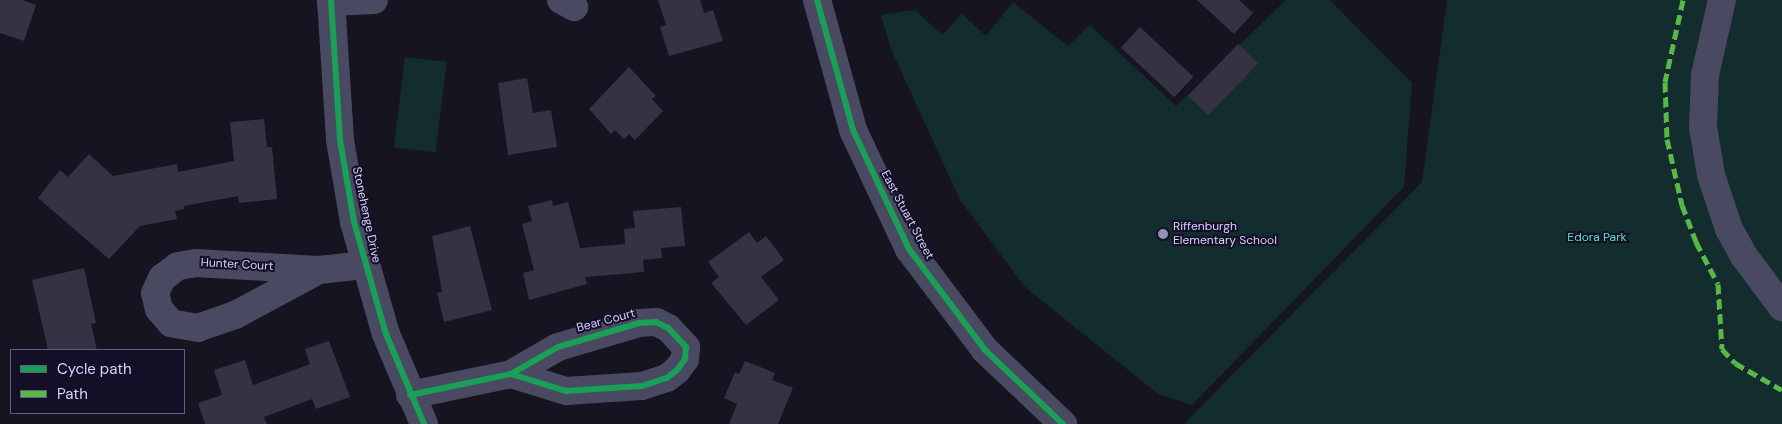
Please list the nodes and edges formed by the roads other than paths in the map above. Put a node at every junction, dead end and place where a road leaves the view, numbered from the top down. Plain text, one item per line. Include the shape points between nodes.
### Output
1 (374, 0) edge
2 (817, 0) edge
3 (1722, 0) edge
4 (331, 1) edge
5 (364, 264) junction
6 (319, 270) junction
7 (1782, 307) edge
8 (511, 374) junction
9 (410, 395) junction
10 (424, 424) edge
11 (1063, 424) edge

1 - 4 street
2 - 11 street, East Stuart Street via 853,130 910,249 985,350
3 - 7 street via 1705,75 1704,127 1711,175 1729,229 1744,256
4 - 5 street, Stonehenge Drive via 340,140
5 - 6 street, Hunter Court
5 - 9 street, Stonehenge Drive
6 - 6 street, Hunter Court via 236,315 198,328 171,323 159,309 155,293 162,278 178,266 196,263
8 - 8 street, Bear Court via 566,391 642,386 666,378 677,370 686,359 686,347 668,328 656,322 638,323 558,347
8 - 9 street, Bear Court
9 - 10 street, Stonehenge Drive

